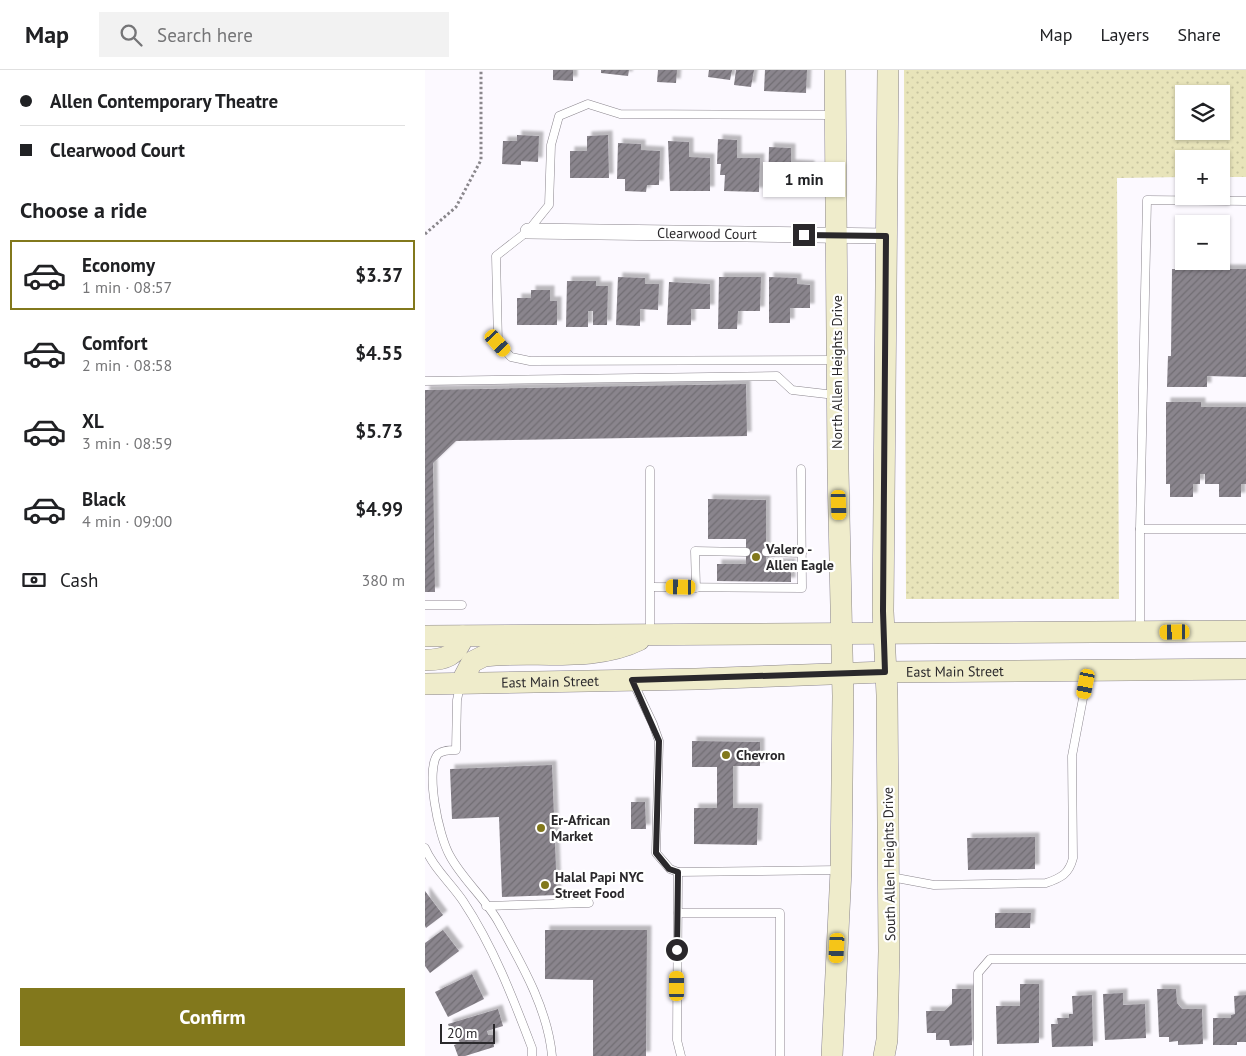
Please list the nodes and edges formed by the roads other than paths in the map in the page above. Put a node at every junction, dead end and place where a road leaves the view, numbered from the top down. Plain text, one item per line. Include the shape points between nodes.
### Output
1 (835, 70) edge
2 (889, 70) edge
3 (835, 116) junction
4 (1246, 201) edge
5 (528, 231) junction
6 (836, 236) junction
7 (886, 236) junction
8 (837, 360) junction
9 (425, 381) edge
10 (838, 395) junction
11 (801, 469) dead end
12 (650, 470) dead end
13 (1140, 529) junction
14 (1246, 529) edge
15 (746, 552) dead end
16 (766, 552) dead end
17 (801, 553) junction
18 (651, 587) junction
19 (696, 588) junction
20 (425, 605) edge
21 (462, 605) dead end
22 (1246, 631) edge
23 (1140, 632) junction
24 (883, 633) junction
25 (651, 634) junction
26 (843, 635) junction
27 (425, 636) edge
28 (463, 636) junction
29 (425, 660) edge
30 (1246, 669) edge
31 (1089, 670) junction
32 (885, 672) junction
33 (843, 674) junction
34 (632, 680) junction
35 (461, 683) junction
36 (425, 684) edge
37 (425, 848) edge
38 (841, 870) junction
39 (678, 872) junction
40 (889, 877) junction
41 (589, 903) dead end
42 (486, 906) junction
43 (677, 913) junction
44 (1246, 959) edge
45 (532, 1056) edge
46 (552, 1056) edge
47 (681, 1056) edge
48 (780, 1056) edge
49 (832, 1056) edge
50 (884, 1056) edge
51 (978, 1056) edge

1 - 3 main road, North Allen Heights Drive
2 - 7 main road
3 - 5 lane via 620,114 588,104 559,116 551,145 549,205
3 - 6 main road, North Allen Heights Drive
4 - 13 lane via 1147,200
5 - 6 street, Clearwood Court
5 - 8 lane via 496,256 498,343 511,358
6 - 7 street, Clearwood Court
6 - 8 main road, North Allen Heights Drive
7 - 24 main road
8 - 10 main road, North Allen Heights Drive
9 - 10 lane via 777,376 792,390
10 - 26 main road, North Allen Heights Drive
11 - 17 lane
12 - 18 lane
13 - 14 lane
13 - 23 lane
15 - 19 lane via 695,551
16 - 17 lane
17 - 19 lane via 802,588
18 - 19 lane
18 - 25 lane
20 - 21 lane
22 - 23 main road
23 - 24 main road
24 - 26 main road
24 - 32 main road
25 - 26 main road
25 - 28 main road
25 - 35 main road via 629,645 603,652 484,656 472,662
26 - 33 main road, North Allen Heights Drive
27 - 28 main road
28 - 29 main road via 453,656
30 - 31 main road, East Main Street
31 - 32 main road, East Main Street
31 - 40 lane via 1072,756 1073,858 1071,867 1062,878 1046,883 934,885
32 - 33 main road, East Main Street
32 - 40 main road, South Allen Heights Drive
33 - 34 main road, East Main Street
33 - 38 main road
34 - 35 main road, East Main Street
34 - 39 lane via 659,741 656,853 669,869
35 - 36 main road, East Main Street
35 - 42 lane via 457,700 456,750 437,754 431,760 426,786 437,830 450,856
37 - 45 lane via 430,860 463,901 507,983 532,1048
38 - 39 lane
38 - 49 main road
39 - 43 lane
40 - 50 main road, South Allen Heights Drive via 887,1040
41 - 42 lane
42 - 46 lane via 498,920 539,1003
43 - 47 lane via 677,1040
43 - 48 lane via 780,914
44 - 51 lane via 990,959 978,973

